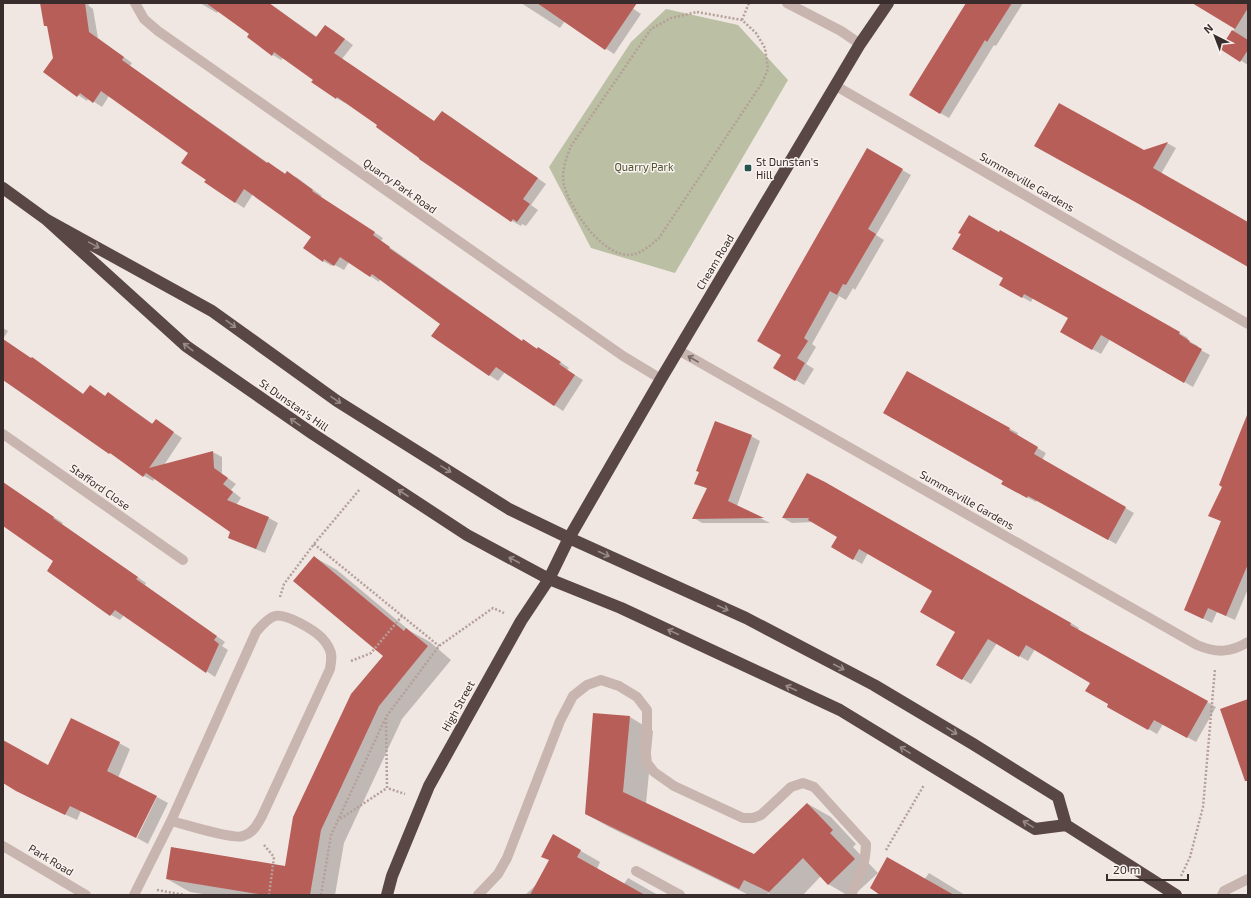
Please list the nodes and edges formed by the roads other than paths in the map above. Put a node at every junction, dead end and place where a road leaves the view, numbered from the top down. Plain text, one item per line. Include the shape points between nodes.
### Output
1 (135, 3) edge
2 (786, 3) edge
3 (888, 3) edge
4 (860, 44) junction
5 (836, 86) junction
6 (3, 188) edge
7 (47, 220) junction
8 (1248, 324) edge
9 (678, 350) junction
10 (661, 379) junction
11 (3, 434) edge
12 (569, 538) junction
13 (183, 560) dead end
14 (548, 579) junction
15 (1248, 642) edge
16 (171, 820) junction
17 (1066, 825) junction
18 (3, 846) edge
19 (636, 871) dead end
20 (1248, 879) edge
21 (137, 891) edge
22 (86, 895) edge
23 (387, 895) edge
24 (478, 895) edge
25 (680, 895) edge
26 (851, 895) edge
27 (1176, 895) edge
28 (1222, 895) edge

1 - 10 street, Quarry Park Road via 144,19 158,31 623,356
2 - 4 street via 841,31
3 - 4 highway, Cheam Road
4 - 5 highway, Cheam Road
5 - 8 street, Summerville Gardens
5 - 9 highway, Cheam Road
6 - 7 highway, St Dunstan's Hill
7 -> 12 highway, St Dunstan's Hill via 212,311 337,401 509,509
14 -> 7 highway, St Dunstan's Hill via 467,535 313,434 186,346
9 - 10 highway, Cheam Road
15 -> 9 street, Summerville Gardens via 1238,648 1217,651 1197,645
10 - 12 highway, Cheam Road
11 - 13 street, Stafford Close
12 - 14 highway, High Street
12 -> 17 highway, St Dunstan's Hill via 746,618 874,685 1058,797
17 -> 14 highway, St Dunstan's Hill via 1035,829 840,710 621,608
14 - 23 highway, High Street via 520,621 429,786 392,876
16 - 16 street via 256,632 275,616 285,617 323,639 332,658 330,669 254,830 242,836 231,836
16 - 21 street
17 - 27 highway
18 - 22 street, Park Road
19 - 25 street
20 - 28 street via 1224,891
24 - 26 street via 498,874 507,858 560,721 573,696 587,685 601,680 619,686 637,697 647,710 647,763 654,772 674,786 743,818 761,815 791,787 803,783 814,787 866,844 863,869

